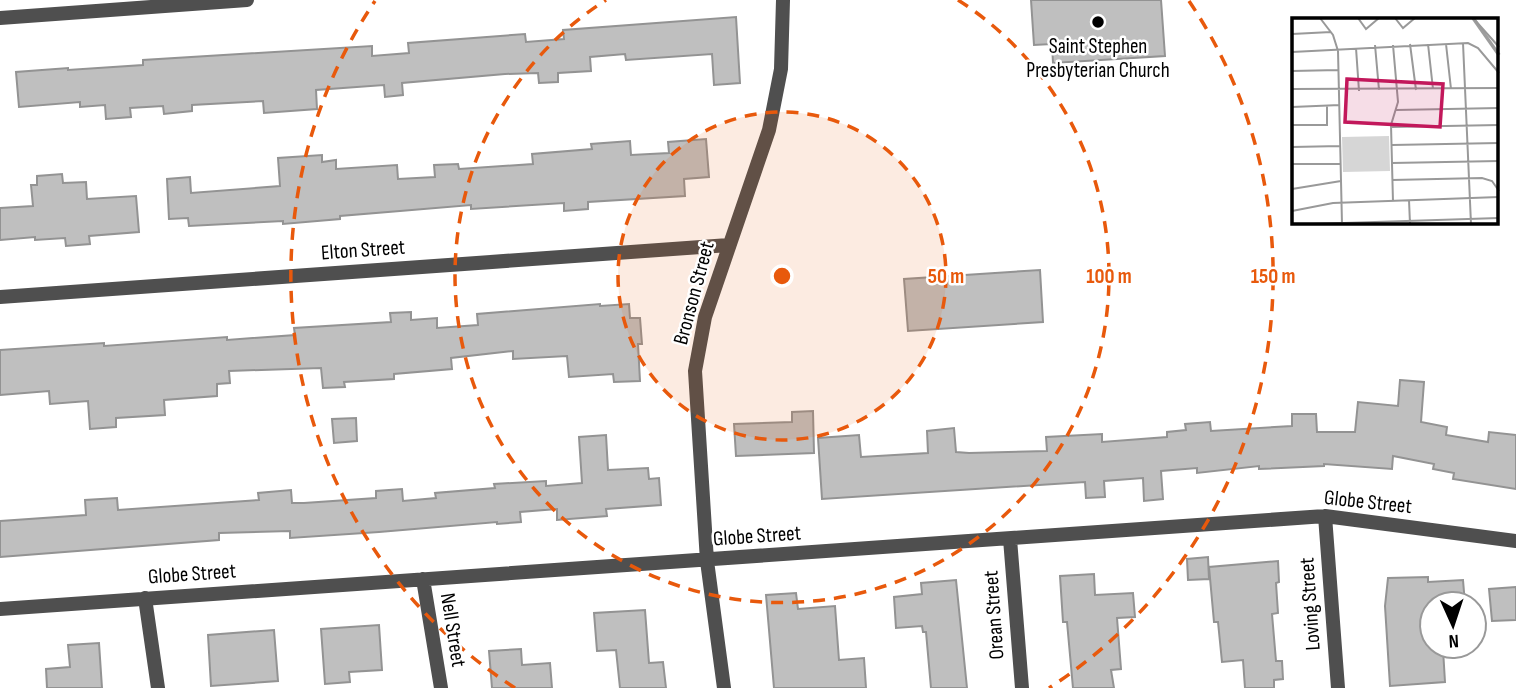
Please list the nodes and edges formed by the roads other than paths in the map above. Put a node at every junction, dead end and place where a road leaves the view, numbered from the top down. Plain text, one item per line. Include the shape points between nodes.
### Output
1 (247, 0) edge
2 (783, 0) edge
3 (0, 18) edge
4 (729, 245) junction
5 (0, 297) edge
6 (1325, 516) junction
7 (1010, 538) junction
8 (1516, 541) edge
9 (707, 561) junction
10 (423, 579) junction
11 (145, 598) junction
12 (0, 609) edge
13 (158, 688) edge
14 (441, 688) edge
15 (724, 688) edge
16 (1022, 688) edge
17 (1338, 688) edge

1 - 3 street
2 - 4 street, Bronson Street via 781,69 769,130
4 - 5 street, Elton Street
4 - 9 street, Bronson Street via 705,317 695,371
6 - 7 street, Globe Street
6 - 8 street, Globe Street
6 - 17 street, Loving Street
7 - 9 street, Globe Street
7 - 16 street, Orean Street
9 - 10 street, Globe Street
9 - 15 street, Bronson Street
10 - 11 street, Globe Street
10 - 14 street, Nell Street
11 - 12 street, Globe Street
11 - 13 street

